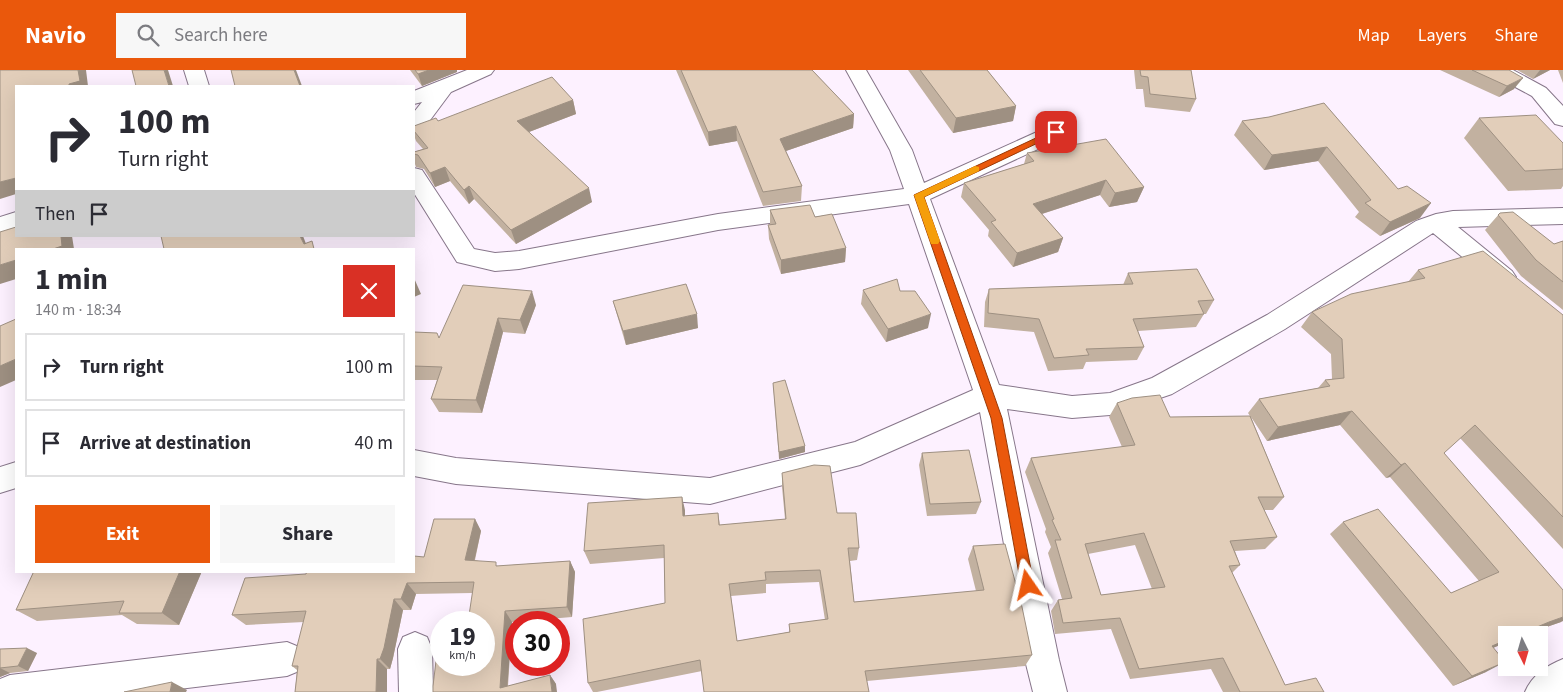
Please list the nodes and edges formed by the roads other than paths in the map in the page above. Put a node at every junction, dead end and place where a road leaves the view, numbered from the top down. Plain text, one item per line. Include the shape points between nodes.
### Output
1 (194, 70) edge
2 (484, 70) edge
3 (856, 70) edge
4 (1498, 70) edge
5 (199, 85) edge
6 (444, 88) junction
7 (415, 98) edge
8 (1563, 119) edge
9 (415, 125) edge
10 (1056, 132) dead end
11 (415, 177) edge
12 (918, 195) junction
13 (1563, 216) edge
14 (15, 220) edge
15 (1436, 222) junction
16 (0, 225) edge
17 (1518, 290) edge
18 (989, 395) junction
19 (415, 464) edge
20 (15, 475) edge
21 (0, 480) edge
22 (414, 649) dead end
23 (287, 659) dead end
24 (1563, 676) edge
25 (10, 692) edge
26 (416, 692) edge
27 (1050, 692) edge
28 (1542, 692) edge

1 - 5 street
2 - 6 street
3 - 12 street via 901,150
4 - 8 street via 1539,92
6 - 7 street
6 - 9 street
10 - 12 street
11 - 12 street via 466,256 495,262 718,222
12 - 18 street
13 - 15 street
14 - 16 street
15 - 17 street
15 - 18 street via 1276,322 1147,392 1110,404 1072,407
18 - 19 street via 860,453 710,491 456,471
18 - 27 street
20 - 21 street
22 - 26 street
23 - 25 street
24 - 28 street

